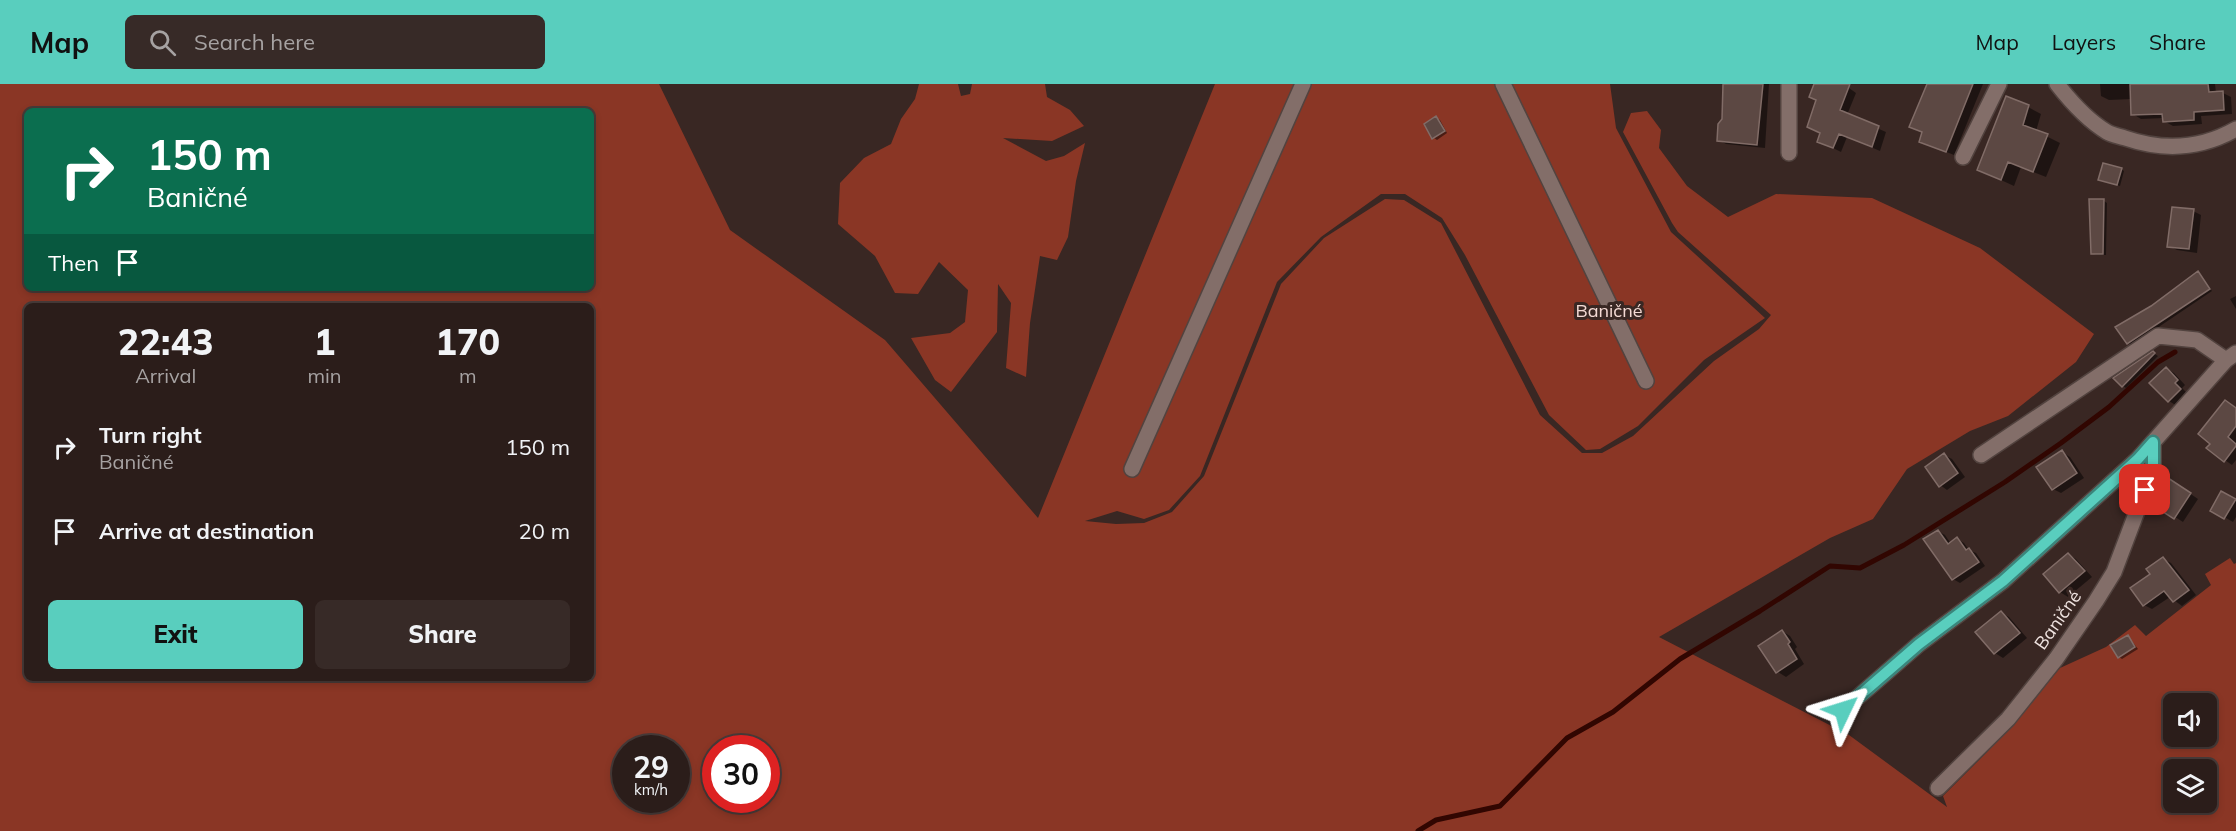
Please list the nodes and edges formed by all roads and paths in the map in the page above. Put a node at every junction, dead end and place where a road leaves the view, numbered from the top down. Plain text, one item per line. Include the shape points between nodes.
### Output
1 (1303, 84) edge
2 (1503, 84) edge
3 (1789, 84) edge
4 (1999, 84) edge
5 (2057, 84) edge
6 (2236, 129) edge
7 (1789, 153) dead end
8 (1963, 157) dead end
9 (2231, 356) edge
10 (1646, 381) dead end
11 (2153, 442) junction
12 (1981, 455) dead end
13 (1132, 469) dead end
14 (1843, 710) dead end
15 (1938, 788) dead end

1 - 13 street
2 - 10 street
3 - 7 street
4 - 8 street
5 - 6 street via 2072,103 2108,132 2143,144 2182,147 2218,140
9 - 11 street
9 - 12 street via 2197,340 2158,336
11 - 14 street via 2003,581 1919,644
11 - 15 street, Baničné via 2153,469 2114,572 2056,659 2008,719

